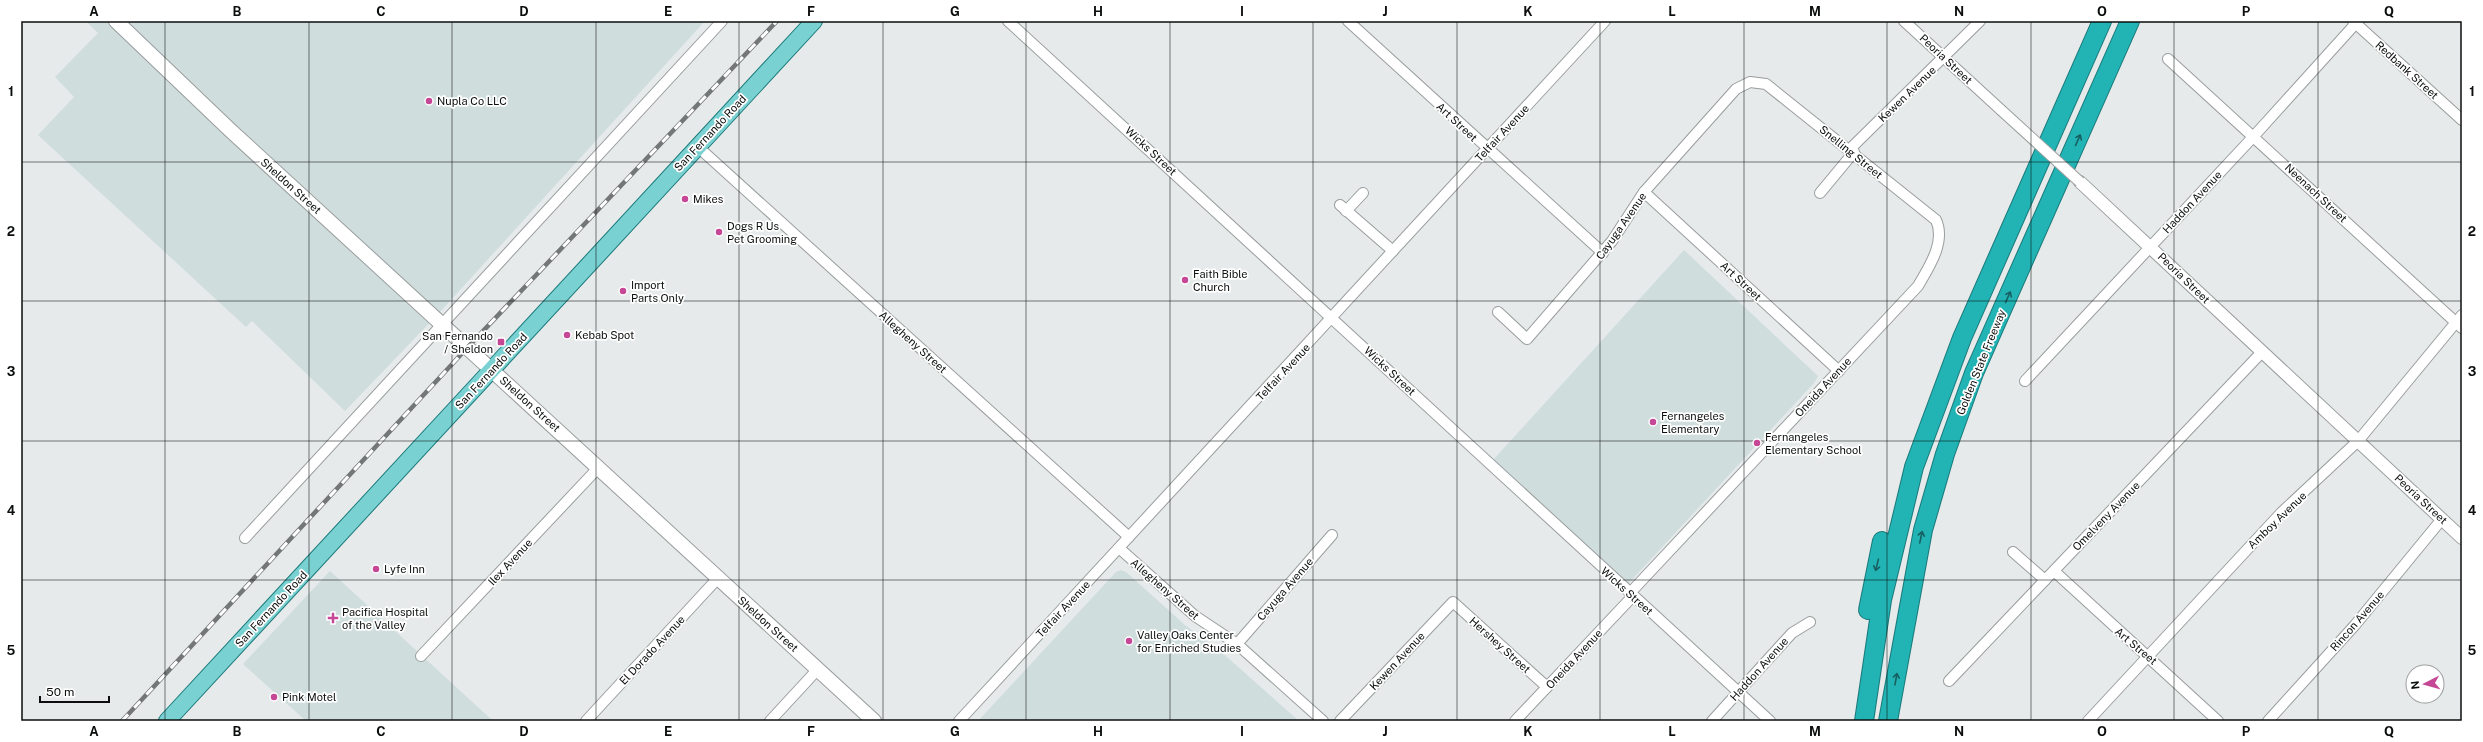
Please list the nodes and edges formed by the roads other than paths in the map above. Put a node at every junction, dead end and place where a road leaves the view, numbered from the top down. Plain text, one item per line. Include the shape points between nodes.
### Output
1 (116, 21) edge
2 (722, 21) edge
3 (814, 21) edge
4 (1008, 21) edge
5 (1348, 21) edge
6 (1605, 21) edge
7 (1904, 21) edge
8 (1980, 21) edge
9 (2089, 21) edge
10 (2102, 21) edge
11 (2110, 21) edge
12 (2130, 21) edge
13 (2355, 22) edge
14 (1945, 57) junction
15 (2168, 59) dead end
16 (1766, 84) joint
17 (2462, 120) edge
18 (2254, 136) junction
19 (697, 146) junction
20 (1487, 149) junction
21 (1852, 151) junction
22 (2080, 182) joint
23 (1644, 192) junction
24 (1363, 193) dead end
25 (1820, 193) dead end
26 (1936, 220) joint
27 (2151, 246) junction
28 (1393, 251) junction
29 (1603, 253) junction
30 (1498, 312) dead end
31 (1333, 318) junction
32 (2460, 322) edge
33 (442, 325) junction
34 (2262, 352) junction
35 (492, 370) junction
36 (1838, 371) junction
37 (2025, 381) dead end
38 (2358, 440) junction
39 (599, 467) junction
40 (2442, 519) junction
41 (1332, 535) dead end
42 (1129, 537) junction
43 (245, 538) dead end
44 (2462, 538) edge
45 (1119, 548) junction
46 (2013, 552) dead end
47 (2054, 571) junction
48 (718, 578) junction
49 (2045, 580) junction
50 (1631, 595) junction
51 (1453, 602) joint
52 (1810, 622) dead end
53 (1237, 644) junction
54 (421, 656) dead end
55 (2146, 658) junction
56 (818, 669) junction
57 (1949, 681) dead end
58 (1547, 687) junction
59 (1739, 691) junction
60 (1889, 719) edge
61 (167, 721) edge
62 (586, 721) edge
63 (770, 721) edge
64 (874, 721) edge
65 (959, 721) edge
66 (1323, 721) edge
67 (1340, 721) edge
68 (1515, 721) edge
69 (1712, 721) edge
70 (1770, 721) edge
71 (1854, 721) edge
72 (1864, 721) edge
73 (2088, 721) edge
74 (2218, 721) edge
75 (2268, 721) edge

1 - 33 main road, Sheldon Street via 184,88
2 - 33 street
3 - 19 main road, San Fernando Road
4 - 31 street, Wicks Street
5 - 20 street, Art Street
6 - 20 street, Telfair Avenue
7 - 14 street, Peoria Street
8 - 14 street, Kewen Avenue
9 -> 71 highway via 1936,368 1911,438 1873,578
10 - 72 highway via 1962,338 1916,460 1882,600
11 - 60 highway via 1970,333 1926,449 1895,568 1876,681 1875,689
60 -> 12 highway, Golden State Freeway via 1923,530 1945,454 1974,373
13 - 17 street, Redbank Street
13 - 18 street, Haddon Avenue
14 - 21 street, Kewen Avenue
14 - 22 street, Peoria Street, bridge
15 - 18 street, Neenach Street
16 - 21 street, Snelling Street
16 - 23 street, Cayuga Avenue via 1750,82 1736,89
18 - 27 street, Haddon Avenue
18 - 32 street, Neenach Street
19 - 35 main road, San Fernando Road
19 - 42 street, Allegheny Street
20 - 28 street, Telfair Avenue
20 - 29 street, Art Street
21 - 25 street, Kewen Avenue
21 - 26 street, Snelling Street
22 - 27 street, Peoria Street
23 - 29 street, Cayuga Avenue
23 - 36 street, Art Street
24 - 28 street via 1343,208
26 - 36 street, Oneida Avenue via 1940,230 1938,243 1918,286
27 - 34 street, Peoria Street
27 - 37 street, Haddon Avenue
28 - 31 street, Telfair Avenue
29 - 30 street, Cayuga Avenue via 1526,339
31 - 42 street, Telfair Avenue
31 - 50 street, Wicks Street
32 - 38 street, Amboy Avenue
33 - 35 main road, Sheldon Street
33 - 43 street
34 - 38 street, Peoria Street
34 - 47 street, Omelveny Avenue
35 - 39 main road, Sheldon Street
35 - 61 main road, San Fernando Road
36 - 50 street, Oneida Avenue
38 - 40 street, Peoria Street
38 - 55 street, Amboy Avenue via 2281,513
39 - 48 main road, Sheldon Street
39 - 54 street, Ilex Avenue
40 - 44 street, Peoria Street
40 - 75 street, Rincon Avenue via 2355,625
41 - 53 street, Cayuga Avenue
42 - 45 street, Telfair Avenue
45 - 53 street, Allegheny Street via 1195,616
45 - 65 street, Telfair Avenue
46 - 49 street
47 - 49 street, Omelveny Avenue
47 - 55 street, Art Street
48 - 56 main road, Sheldon Street
48 - 62 street, El Dorado Avenue
49 - 57 street, Omelveny Avenue
50 - 58 street, Oneida Avenue
50 - 59 street, Wicks Street
51 - 58 street, Hershey Street
51 - 67 street, Kewen Avenue
52 - 59 street, Haddon Avenue via 1792,633
53 - 66 street, Allegheny Street
55 - 73 street, Amboy Avenue
55 - 74 street, Art Street via 2158,664
56 - 63 street
56 - 64 main road, Sheldon Street
58 - 68 street, Oneida Avenue
59 - 69 street, Haddon Avenue
59 - 70 street, Wicks Street

